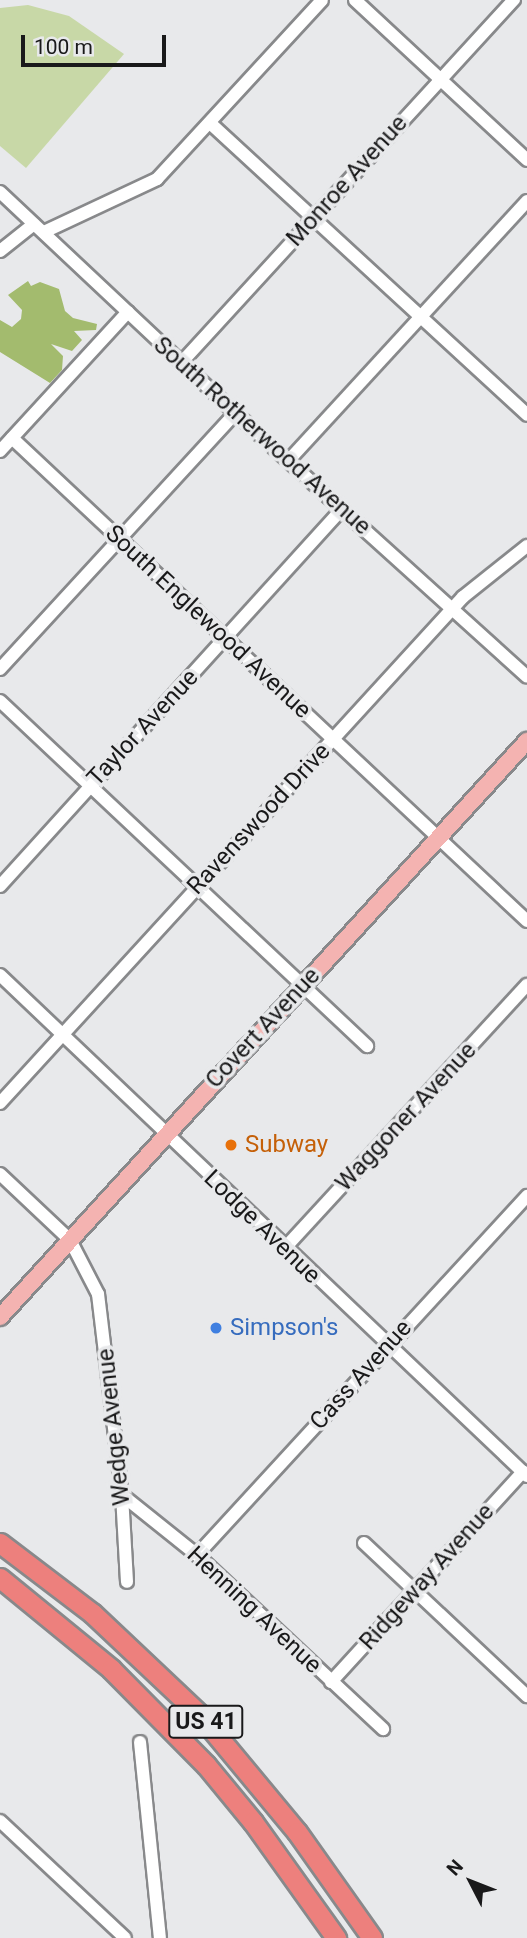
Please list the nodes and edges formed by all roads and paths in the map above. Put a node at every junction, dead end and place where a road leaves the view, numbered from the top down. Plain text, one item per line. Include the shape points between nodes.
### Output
1 (322, 0) edge
2 (355, 0) edge
3 (514, 0) edge
4 (441, 80) junction
5 (209, 123) junction
6 (527, 160) edge
7 (0, 192) edge
8 (527, 201) edge
9 (313, 219) junction
10 (39, 228) junction
11 (0, 251) edge
12 (128, 312) junction
13 (420, 318) junction
14 (181, 363) junction
15 (235, 413) junction
16 (527, 415) edge
17 (12, 438) junction
18 (0, 452) edge
19 (289, 460) junction
20 (342, 509) junction
21 (119, 538) junction
22 (527, 546) edge
23 (452, 609) junction
24 (225, 639) junction
25 (0, 669) edge
26 (527, 677) edge
27 (0, 701) edge
28 (333, 739) junction
29 (527, 741) edge
30 (90, 786) junction
31 (438, 838) junction
32 (0, 886) edge
33 (197, 886) junction
34 (527, 921) edge
35 (0, 975) edge
36 (527, 985) edge
37 (302, 986) junction
38 (60, 1036) junction
39 (367, 1046) dead end
40 (0, 1103) edge
41 (163, 1134) junction
42 (0, 1174) edge
43 (526, 1198) edge
44 (70, 1240) junction
45 (284, 1248) junction
46 (0, 1317) edge
47 (386, 1346) junction
48 (525, 1474) edge
49 (122, 1495) junction
50 (0, 1543) edge
51 (364, 1544) dead end
52 (197, 1555) junction
53 (0, 1578) edge
54 (127, 1582) dead end
55 (415, 1591) junction
56 (331, 1682) junction
57 (527, 1696) edge
58 (383, 1729) dead end
59 (140, 1742) dead end
60 (0, 1821) edge
61 (300, 1885) junction
62 (125, 1938) edge
63 (160, 1938) edge
64 (321, 1938) edge
65 (336, 1938) edge
66 (372, 1938) edge

1 - 5 street
2 - 4 street
3 - 4 street, Monroe Avenue
4 - 6 street
4 - 9 street, Monroe Avenue
5 - 9 street
5 - 10 street via 146,187
7 - 10 street, South Rotherwood Avenue
8 - 13 street
9 - 13 street
9 - 14 street, Monroe Avenue
10 - 11 street
10 - 12 street, South Rotherwood Avenue
12 - 14 street, South Rotherwood Avenue
12 - 17 street
13 - 16 street
13 - 19 street
14 - 15 street, South Rotherwood Avenue
15 - 19 street, South Rotherwood Avenue
15 - 21 street
17 - 18 street
17 - 21 street, South Englewood Avenue
19 - 20 street, South Rotherwood Avenue
20 - 23 street, South Rotherwood Avenue
20 - 24 street, Taylor Avenue
21 - 24 street, South Englewood Avenue
21 - 25 street
22 - 23 street, Ravenswood Drive
23 - 26 street, South Rotherwood Avenue
23 - 28 street, Ravenswood Drive
24 - 28 street, South Englewood Avenue
24 - 30 street, Taylor Avenue
27 - 30 street
28 - 31 street, South Englewood Avenue
28 - 33 street, Ravenswood Drive
29 - 31 main road, Covert Avenue
30 - 32 street, Taylor Avenue
30 - 33 street
31 - 34 street, South Englewood Avenue
31 - 37 main road, Covert Avenue
33 - 37 street
33 - 38 street, Ravenswood Drive
35 - 38 street, Lodge Avenue
36 - 45 street, Waggoner Avenue
37 - 39 street
37 - 41 main road, Covert Avenue
38 - 40 street, Ravenswood Drive
38 - 41 street, Lodge Avenue
41 - 44 main road, Covert Avenue
41 - 45 street, Lodge Avenue
42 - 44 street, Wedge Avenue
43 - 47 street, Cass Avenue
44 - 46 main road, Covert Avenue
44 - 49 street, Wedge Avenue via 102,1313
45 - 47 street, Lodge Avenue
47 - 48 street, Lodge Avenue
47 - 52 street, Cass Avenue
48 - 55 street, Ridgeway Avenue
49 - 52 street, Henning Avenue
49 - 54 street, Wedge Avenue
50 - 66 highway, US 41 via 92,1613 199,1714 298,1832
51 - 55 street
52 - 56 street, Henning Avenue
53 - 61 highway, US 41 via 73,1635 161,1716 230,1794
55 - 56 street, Ridgeway Avenue
55 - 57 street
56 - 58 street, Henning Avenue
59 - 63 street
60 - 62 street
61 - 64 highway
61 - 65 highway, US 41

